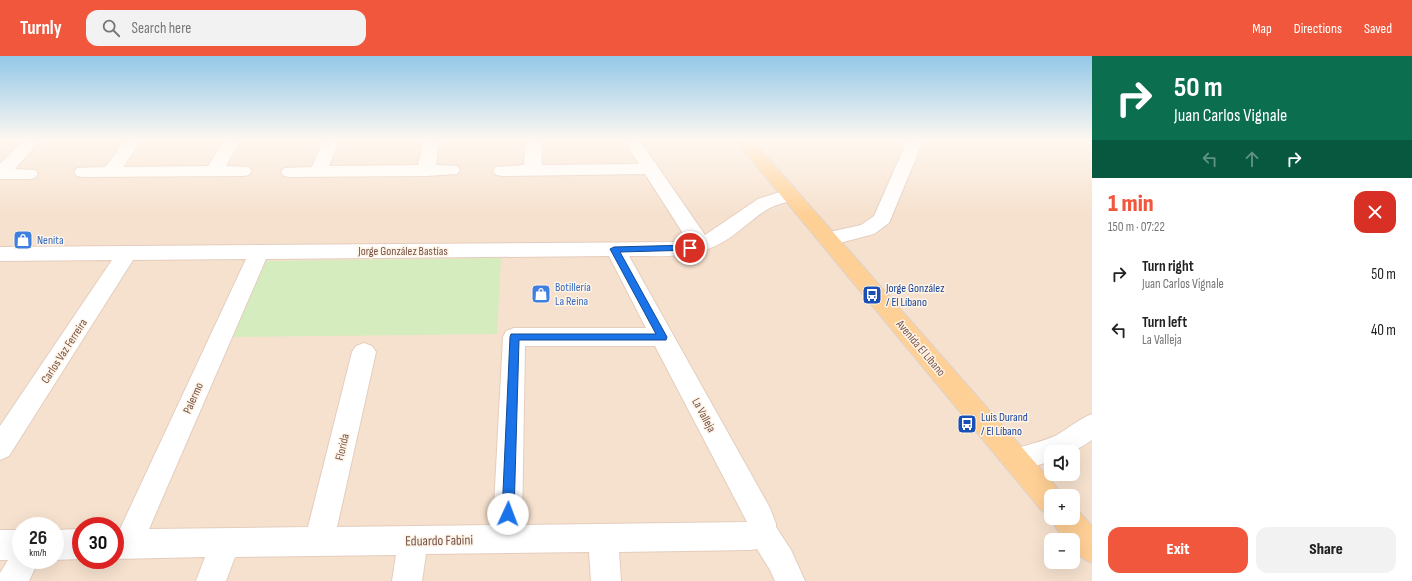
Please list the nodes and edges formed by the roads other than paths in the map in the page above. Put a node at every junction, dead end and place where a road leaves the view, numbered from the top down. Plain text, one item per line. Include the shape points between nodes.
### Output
1 (8, 166) edge
2 (115, 166) edge
3 (217, 166) edge
4 (322, 166) edge
5 (427, 166) edge
6 (534, 166) edge
7 (648, 166) edge
8 (765, 166) edge
9 (905, 166) edge
10 (650, 169) junction
11 (451, 170) dead end
12 (534, 170) junction
13 (214, 171) junction
14 (243, 171) dead end
15 (426, 171) junction
16 (502, 171) dead end
17 (83, 172) dead end
18 (110, 172) junction
19 (290, 172) dead end
20 (319, 172) junction
21 (0, 174) edge
22 (29, 174) dead end
23 (790, 195) junction
24 (828, 239) junction
25 (701, 245) junction
26 (614, 249) junction
27 (259, 252) junction
28 (127, 253) junction
29 (0, 254) edge
30 (662, 337) junction
31 (364, 352) dead end
32 (1092, 424) edge
33 (0, 448) edge
34 (1016, 460) junction
35 (1044, 493) edge
36 (1072, 525) edge
37 (762, 530) junction
38 (603, 538) junction
39 (507, 539) junction
40 (124, 540) edge
41 (412, 540) junction
42 (320, 542) junction
43 (225, 543) junction
44 (124, 544) edge
45 (0, 545) edge
46 (12, 545) edge
47 (1092, 548) edge
48 (19, 569) edge
49 (12, 581) edge
50 (211, 581) edge
51 (407, 581) edge
52 (606, 581) edge
53 (790, 581) edge

1 - 21 street
2 - 18 street
3 - 13 street
4 - 20 street
5 - 15 street
6 - 12 street
7 - 10 street
8 - 23 main road, Avenida El Líbano
9 - 24 street via 882,219 867,230
10 - 12 street
10 - 25 street
11 - 15 street
12 - 16 street
13 - 14 street
13 - 18 street
15 - 20 street
17 - 18 street
19 - 20 street
21 - 22 street
23 - 24 main road, Avenida El Líbano
23 - 25 street, Jorge González Bastías via 761,204 719,238
24 - 34 main road, Avenida El Líbano
25 - 26 street, Jorge González Bastías via 677,249
26 - 27 street, Jorge González Bastías
26 - 30 street, La Valleja
27 - 28 street, Jorge González Bastías
27 - 40 street, Palermo
28 - 29 street, Jorge González Bastías
28 - 33 street, Carlos Vaz Ferreira
30 - 37 street, La Valleja via 760,518
30 - 39 street via 514,337
31 - 42 street, Florida
32 - 34 street via 1066,443 1046,452
34 - 35 main road, Avenida El Líbano
36 - 47 main road
37 - 38 street, Eduardo Fabini via 759,534 750,536
37 - 53 street, La Valleja via 781,560
38 - 39 street, Eduardo Fabini
38 - 52 street
39 - 41 street, Eduardo Fabini
41 - 42 street, Eduardo Fabini
41 - 51 street
42 - 43 street, Eduardo Fabini
43 - 44 street, Eduardo Fabini
43 - 50 street
45 - 46 street
48 - 49 street

